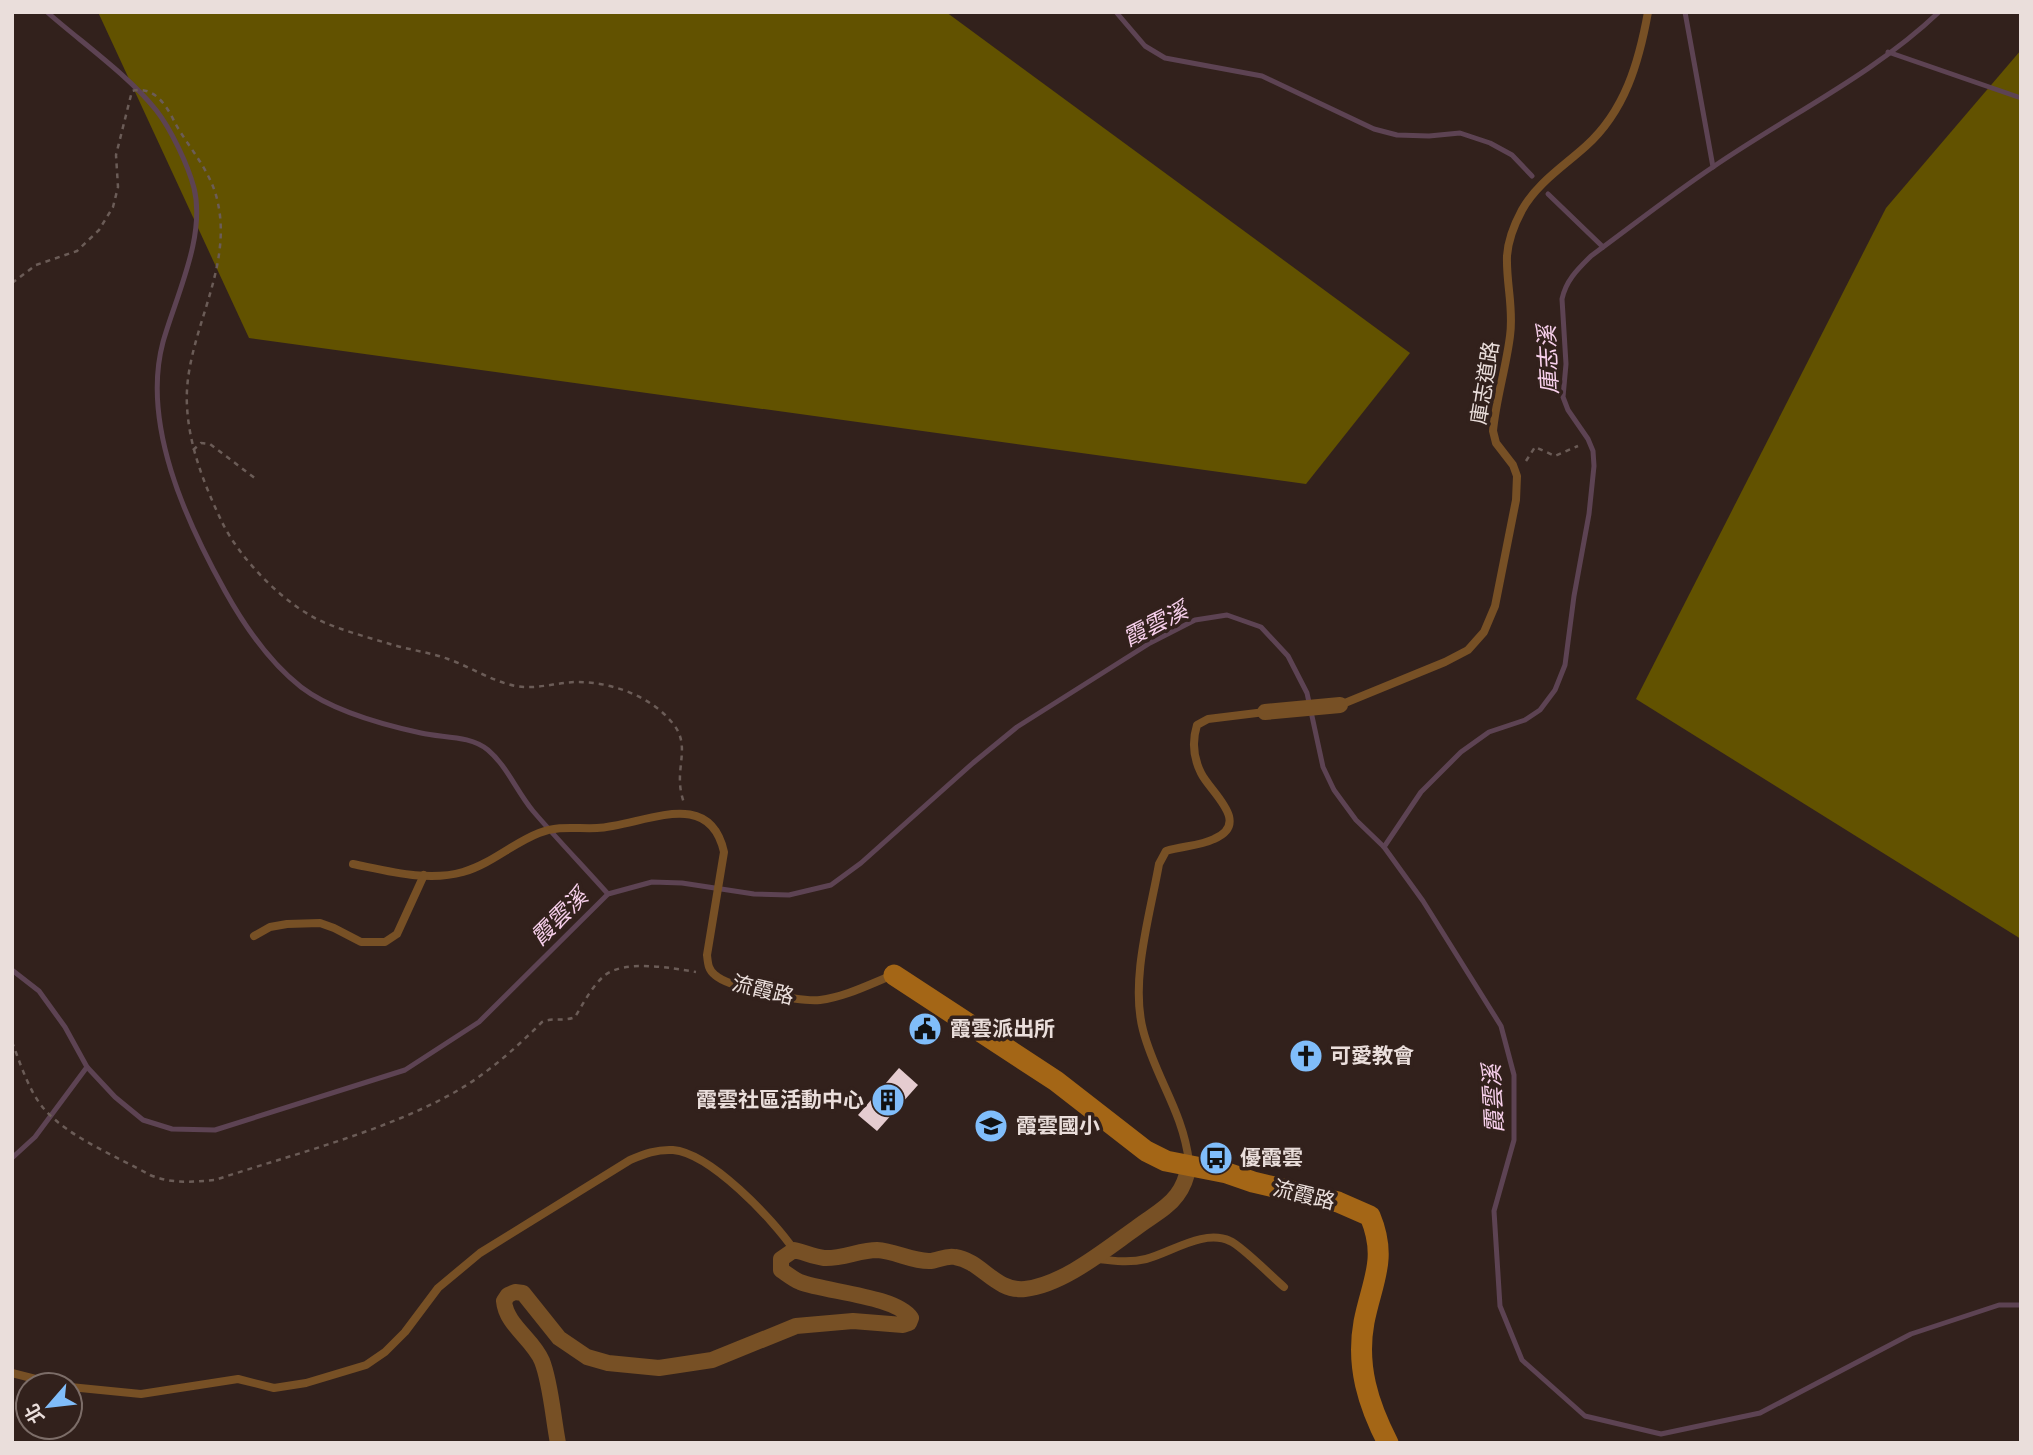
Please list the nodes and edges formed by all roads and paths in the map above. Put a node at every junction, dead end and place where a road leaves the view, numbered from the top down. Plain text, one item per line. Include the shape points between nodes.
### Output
1 (1648, 12) edge
2 (12, 283) edge
3 (1578, 446) dead end
4 (192, 450) junction
5 (1517, 476) junction
6 (256, 479) dead end
7 (1340, 705) joint
8 (1265, 712) joint
9 (686, 814) junction
10 (353, 864) dead end
11 (424, 875) junction
12 (254, 936) dead end
13 (713, 975) junction
14 (894, 975) joint
15 (12, 1042) edge
16 (1189, 1165) junction
17 (794, 1250) junction
18 (1094, 1259) junction
19 (1284, 1287) dead end
20 (84, 1388) edge
21 (558, 1443) edge
22 (1388, 1443) edge

1 - 5 lane, 庫志道路 via 1629,86 1609,120 1536,191 1511,238 1507,255 1511,334 1493,431
2 - 4 path via 36,265 77,251 99,230 113,207 118,187 116,155 132,91 148,90 166,104 217,199 221,246 190,371 187,405
3 - 5 path via 1555,456 1535,447
4 - 6 path via 201,443 210,444
4 - 9 path via 222,522 243,556 281,596 326,624 447,659 505,684 606,685 662,711 682,741 679,781
5 - 7 lane via 1495,606 1484,632 1468,650 1445,662
7 - 8 street
8 - 16 lane via 1208,719 1197,725 1195,758 1227,807 1230,821 1225,832 1213,840 1166,851 1159,864 1139,977 1143,1031 1180,1117
9 - 11 lane via 539,833 463,872
9 - 13 lane, 流霞路 via 709,823 724,852 707,956
10 - 11 lane
11 - 12 lane via 397,934 385,942 361,942 320,923 270,927
13 - 14 lane, 流霞路 via 796,1000 838,996
13 - 15 path via 652,966 610,971 575,1017 542,1022 455,1092 394,1120 215,1180 163,1180 68,1129 44,1108
14 - 16 street, 流霞路 via 1056,1081 1146,1151
16 - 18 street via 1178,1194 1166,1208
16 - 22 street, 流霞路 via 1338,1202 1370,1216 1378,1235 1378,1266 1364,1324 1363,1372 1372,1410
17 - 18 street via 824,1258 878,1250 920,1261 955,1256 1003,1285 1026,1289
17 - 20 lane via 781,1232 694,1155 652,1151 480,1253 439,1288 385,1352 366,1365 274,1388 238,1380 141,1394
17 - 21 street via 781,1259 781,1270 799,1282 880,1301 907,1313 909,1323 796,1326 712,1360 659,1368 587,1357 559,1338 523,1293 508,1295 504,1301 509,1318 543,1364
18 - 19 lane via 1143,1260 1213,1237 1231,1241

